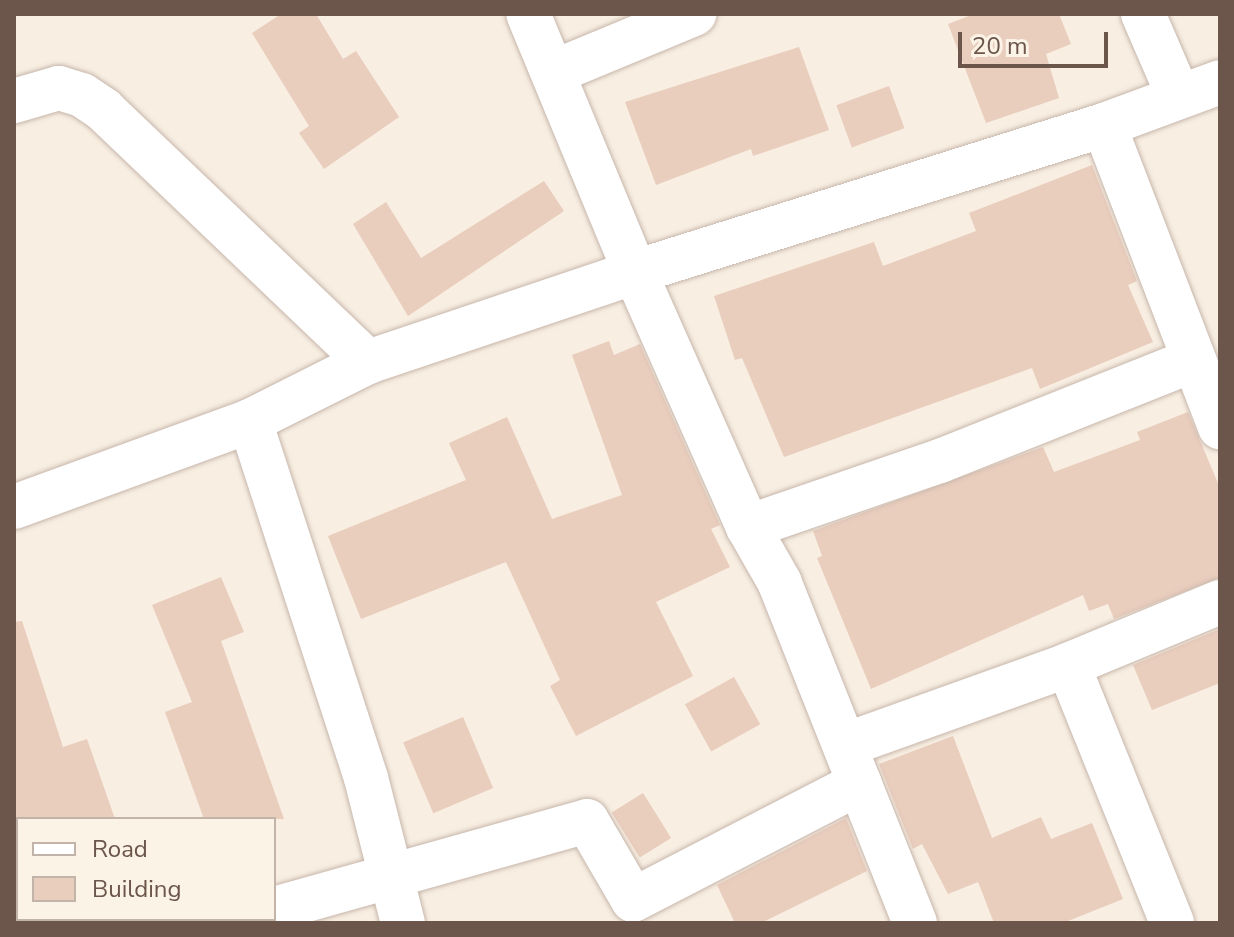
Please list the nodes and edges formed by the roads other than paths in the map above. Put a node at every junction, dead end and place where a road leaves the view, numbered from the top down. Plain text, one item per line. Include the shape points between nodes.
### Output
1 (528, 14) edge
2 (694, 14) edge
3 (1143, 14) edge
4 (554, 72) junction
5 (1220, 82) edge
6 (1179, 97) junction
7 (14, 101) edge
8 (1104, 125) junction
9 (635, 272) junction
10 (1191, 361) junction
11 (368, 362) junction
12 (250, 421) junction
13 (1220, 427) edge
14 (14, 507) edge
15 (748, 527) junction
16 (1220, 602) edge
17 (1068, 665) junction
18 (852, 764) junction
19 (389, 875) junction
20 (276, 908) edge
21 (403, 923) edge
22 (915, 923) edge
23 (1172, 923) edge

1 - 4 street
2 - 4 street
3 - 6 street
4 - 9 street
5 - 6 street
6 - 8 street
7 - 11 street via 59,88 104,110
8 - 9 street
8 - 10 street
9 - 11 street
9 - 15 street
10 - 13 street
10 - 15 street via 940,461
11 - 12 street
12 - 14 street
12 - 19 street via 366,778
15 - 18 street via 780,583
16 - 17 street
17 - 18 street via 1003,684
17 - 23 street
18 - 19 street via 633,900 587,821
18 - 22 street
19 - 20 street
19 - 21 street

